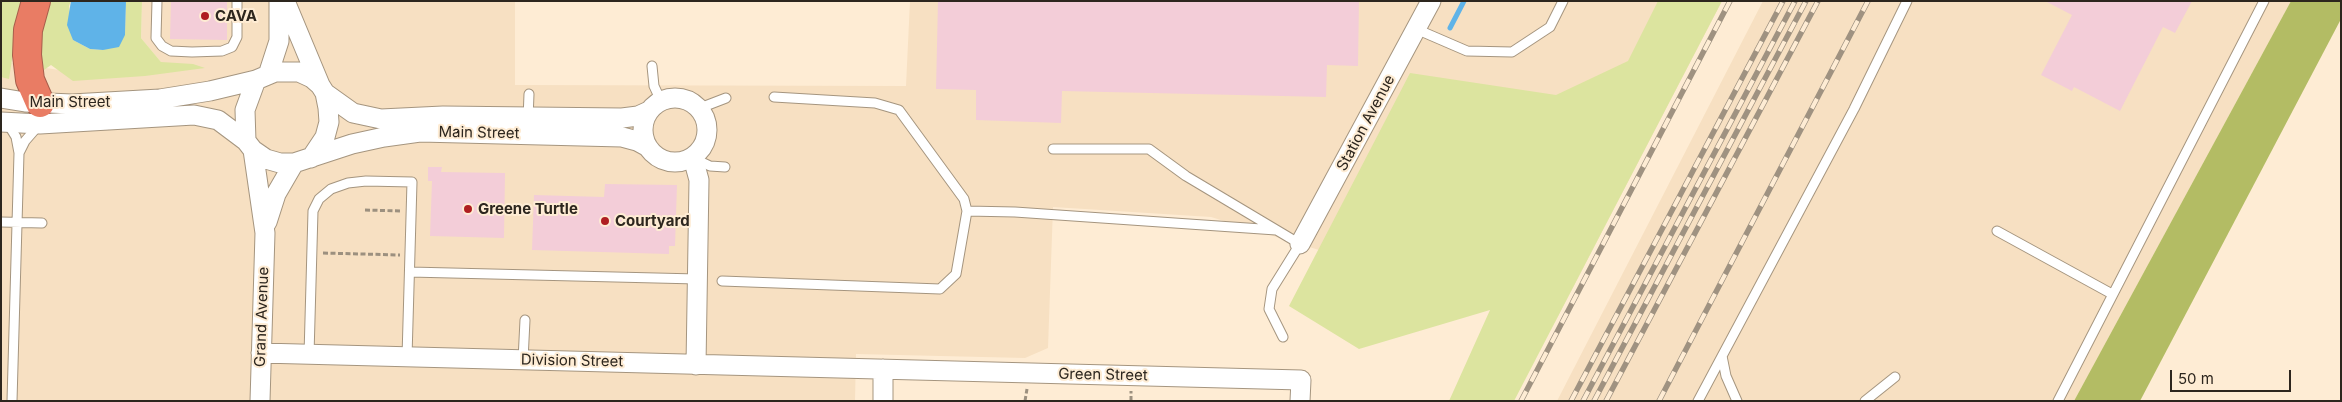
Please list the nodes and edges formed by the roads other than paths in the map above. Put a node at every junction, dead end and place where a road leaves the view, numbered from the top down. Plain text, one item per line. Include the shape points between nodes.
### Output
1 (36, 1) edge
2 (157, 1) edge
3 (237, 1) edge
4 (279, 1) edge
5 (285, 1) edge
6 (1431, 1) edge
7 (1563, 1) edge
8 (1907, 1) edge
9 (2264, 1) edge
10 (1416, 28) junction
11 (652, 66) dead end
12 (262, 77) junction
13 (322, 89) junction
14 (529, 94) dead end
15 (774, 97) dead end
16 (1, 98) edge
17 (726, 98) dead end
18 (655, 106) junction
19 (700, 108) junction
20 (40, 113) junction
21 (5, 123) edge
22 (528, 125) junction
23 (249, 145) junction
24 (648, 147) junction
25 (1053, 149) dead end
26 (19, 154) junction
27 (693, 158) junction
28 (303, 161) junction
29 (725, 167) dead end
30 (967, 211) junction
31 (1, 222) edge
32 (18, 223) junction
33 (42, 223) dead end
34 (1276, 230) junction
35 (1997, 231) dead end
36 (265, 233) junction
37 (1300, 244) junction
38 (410, 272) junction
39 (697, 280) junction
40 (722, 281) dead end
41 (2112, 294) junction
42 (525, 320) dead end
43 (1283, 337) dead end
44 (261, 353) junction
45 (309, 355) junction
46 (1722, 356) junction
47 (407, 357) junction
48 (523, 360) junction
49 (696, 365) junction
50 (884, 369) junction
51 (1895, 377) dead end
52 (12, 401) edge
53 (260, 401) edge
54 (882, 401) edge
55 (1300, 401) edge
56 (1698, 401) edge
57 (1737, 401) edge
58 (1865, 401) edge
59 (2058, 401) edge

1 - 20 highway via 28,30 27,55 30,80
2 - 3 lane via 156,38 171,51 192,52 222,51 232,47 237,37
4 - 12 street via 279,41 274,62
5 - 13 street
6 - 10 street, Station Avenue
7 - 10 lane via 1550,27 1512,52 1467,51
8 - 46 lane
9 - 41 lane
10 - 37 street, Station Avenue
11 - 18 lane
12 - 13 street via 283,71 299,72 312,78
12 - 20 street, Main Street via 177,97 92,103
12 - 23 street via 245,110
13 - 22 street, Main Street via 353,113 374,118 421,116
13 - 28 street via 329,115 328,129 321,144
14 - 22 lane
15 - 30 lane via 875,103 899,110 964,199
16 - 20 street, Main Street
17 - 19 lane
18 - 19 street via 680,98
18 - 22 street, Main Street via 638,116
18 - 24 street via 644,130
19 - 27 street via 706,119 706,133 703,147
20 - 21 street, Main Street
20 - 23 street, Main Street via 201,115 218,120
20 - 26 lane
21 - 26 lane via 16,137
22 - 24 street, Main Street via 622,137
22 - 28 street, Main Street via 395,134 352,144
23 - 28 street via 273,162
23 - 36 street, Grand Avenue
24 - 27 street via 652,154 666,161
25 - 34 lane via 1149,149 1186,176
26 - 32 lane
27 - 29 lane via 705,164
27 - 39 street via 698,180
28 - 36 street, Grand Avenue via 276,194
30 - 34 lane
30 - 40 lane via 956,274 940,289
31 - 32 lane
32 - 33 lane
32 - 52 lane
34 - 37 lane
35 - 41 lane
36 - 44 street, Grand Avenue
37 - 43 lane via 1272,290 1269,309
38 - 39 lane
38 - 45 lane via 412,182 358,181 339,185 324,194 315,205 312,217
38 - 47 lane
39 - 49 street
41 - 59 lane
42 - 48 lane
44 - 45 street, Division Street
44 - 53 street, Grand Avenue
45 - 47 street, Division Street
46 - 56 lane
46 - 57 lane via 1726,376
47 - 48 street, Division Street
48 - 49 street, Division Street
49 - 50 street, Division Street
50 - 54 street
50 - 55 street, Green Street via 1301,380
51 - 58 lane

